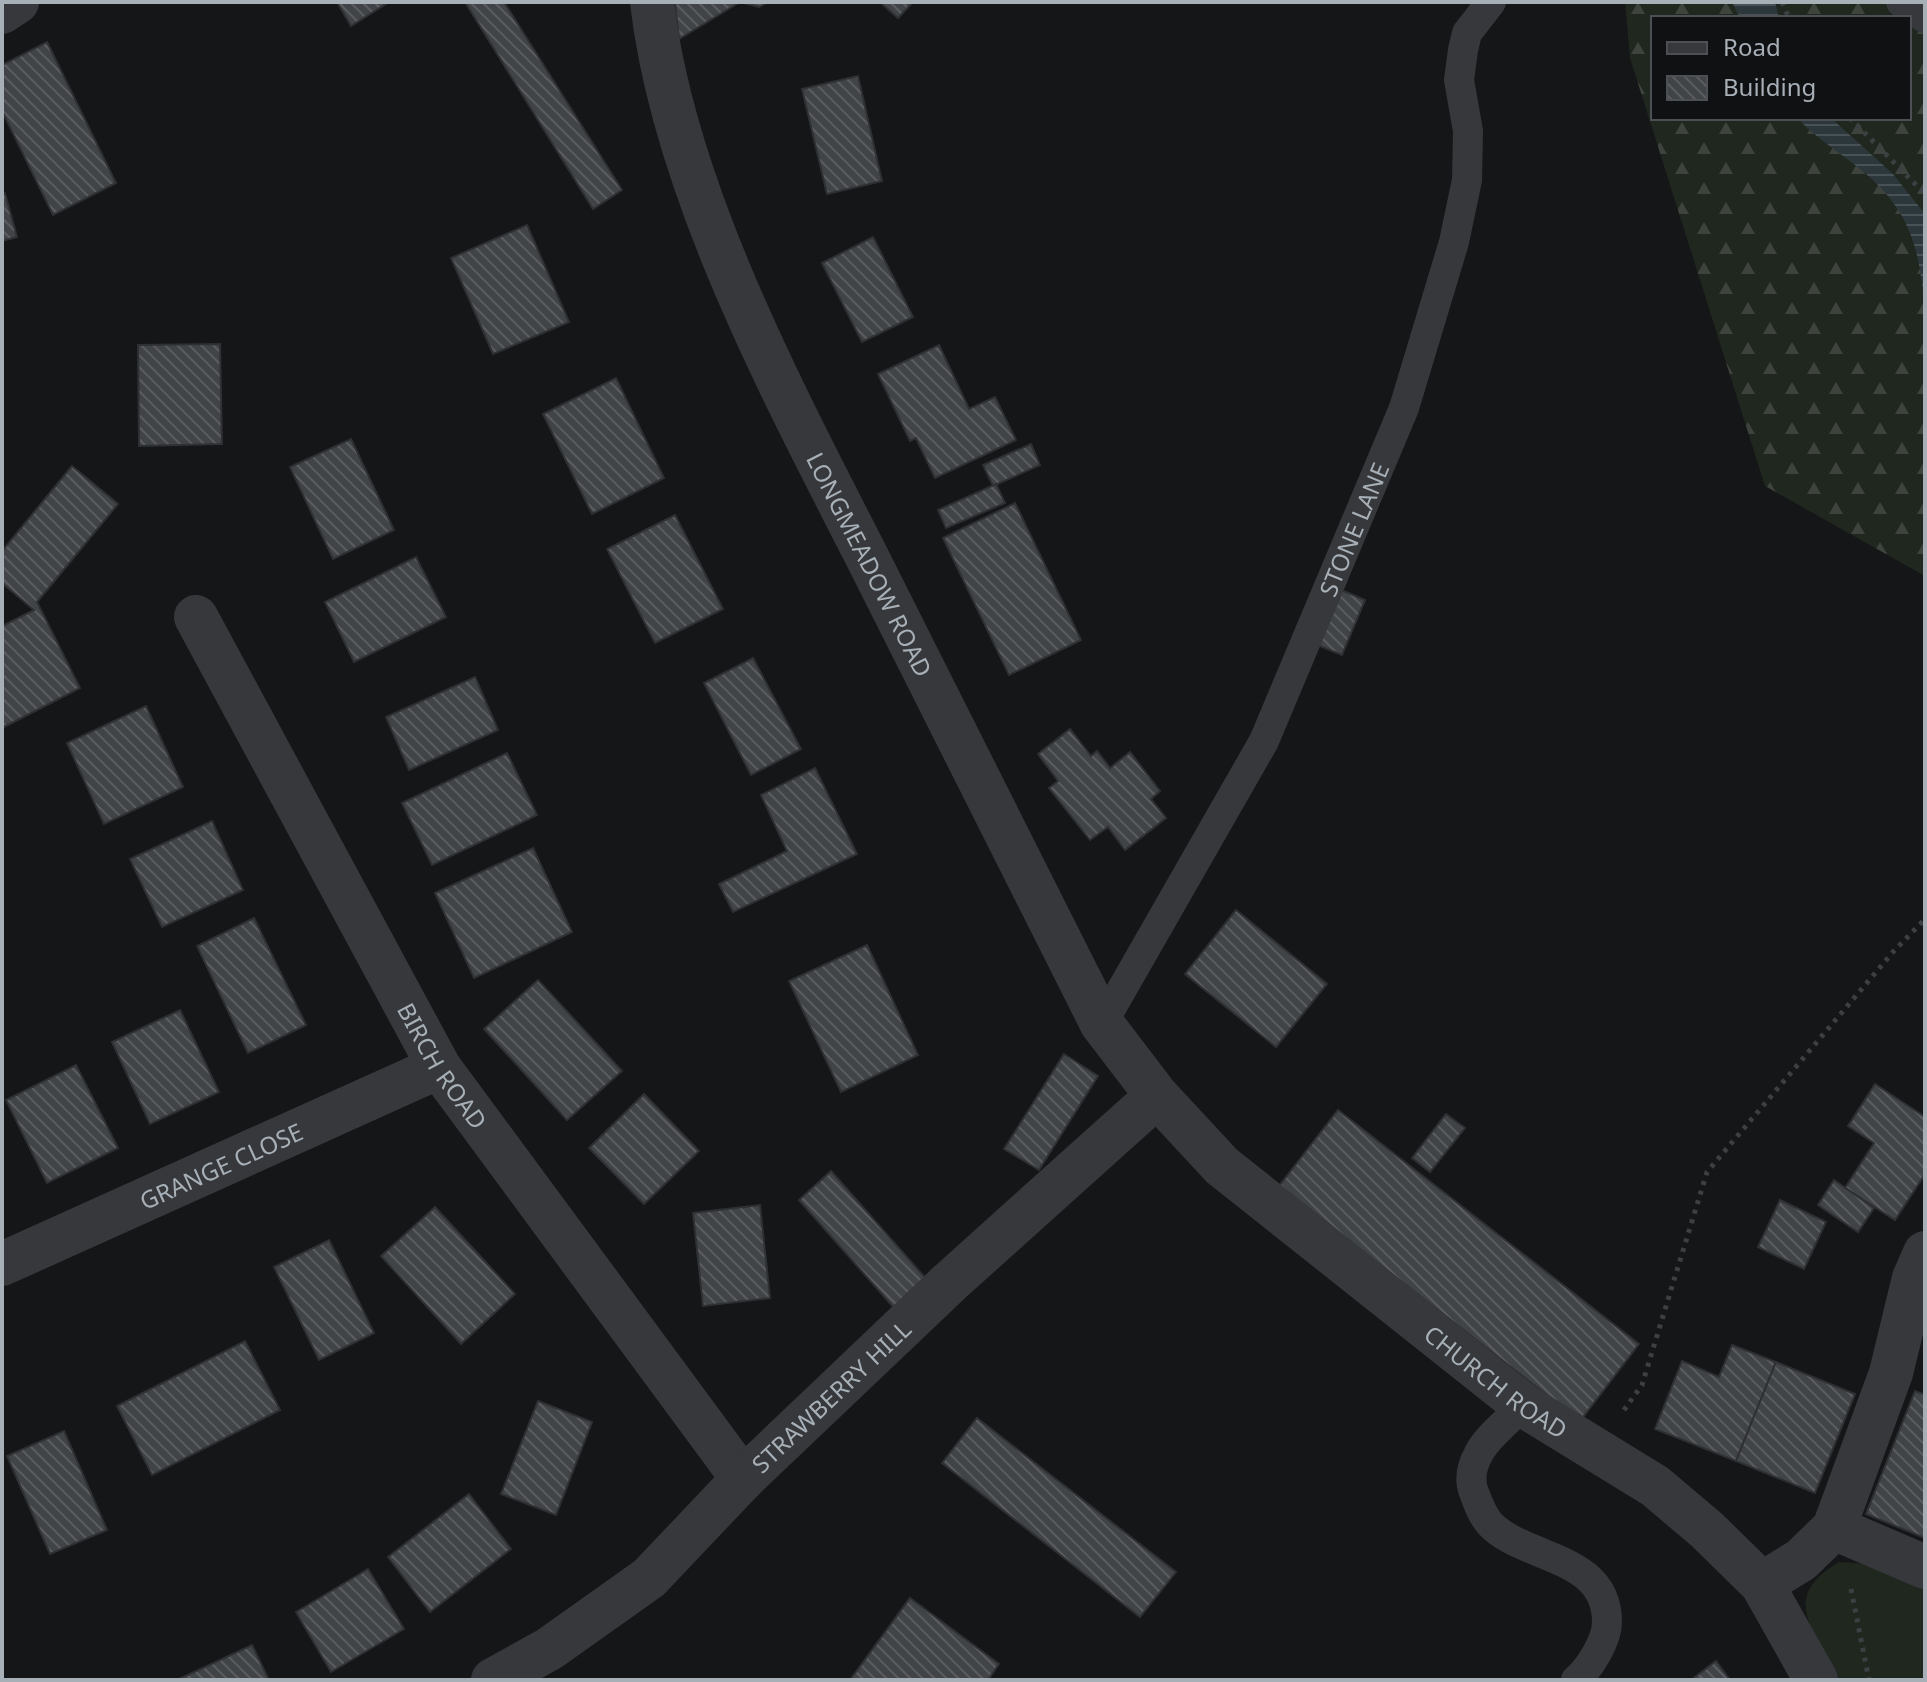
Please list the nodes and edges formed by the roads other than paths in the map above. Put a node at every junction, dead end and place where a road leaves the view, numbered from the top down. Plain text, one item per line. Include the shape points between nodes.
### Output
1 (17, 2) edge
2 (652, 2) edge
3 (1491, 2) edge
4 (1901, 2) edge
5 (2, 12) edge
6 (1925, 18) edge
7 (196, 617) dead end
8 (1102, 1024) junction
9 (439, 1067) junction
10 (1157, 1096) junction
11 (1925, 1253) edge
12 (2, 1264) edge
13 (1523, 1405) junction
14 (743, 1479) junction
15 (1828, 1535) junction
16 (1925, 1567) edge
17 (1762, 1584) junction
18 (511, 1676) edge
19 (1576, 1680) edge
20 (1816, 1680) edge

1 - 5 street
2 - 8 street, LONGMEADOW ROAD via 659,62 706,209 778,382
3 - 8 lane, STONE LANE via 1467,33 1463,50 1459,80 1468,131 1467,180 1404,408 1264,741
4 - 6 lane
7 - 9 street, BIRCH ROAD
8 - 10 street, LONGMEADOW ROAD
9 - 12 street, GRANGE CLOSE
9 - 14 street, BIRCH ROAD
10 - 13 street, CHURCH ROAD via 1222,1166
10 - 14 street, STRAWBERRY HILL via 950,1282
11 - 15 street via 1891,1373
13 - 17 street, CHURCH ROAD via 1655,1486
13 - 19 lane via 1478,1453 1470,1483 1493,1527 1563,1561 1596,1584 1606,1599 1607,1626
14 - 18 street, STRAWBERRY HILL via 649,1578
15 - 16 street
15 - 17 street
17 - 20 street, CHURCH ROAD

